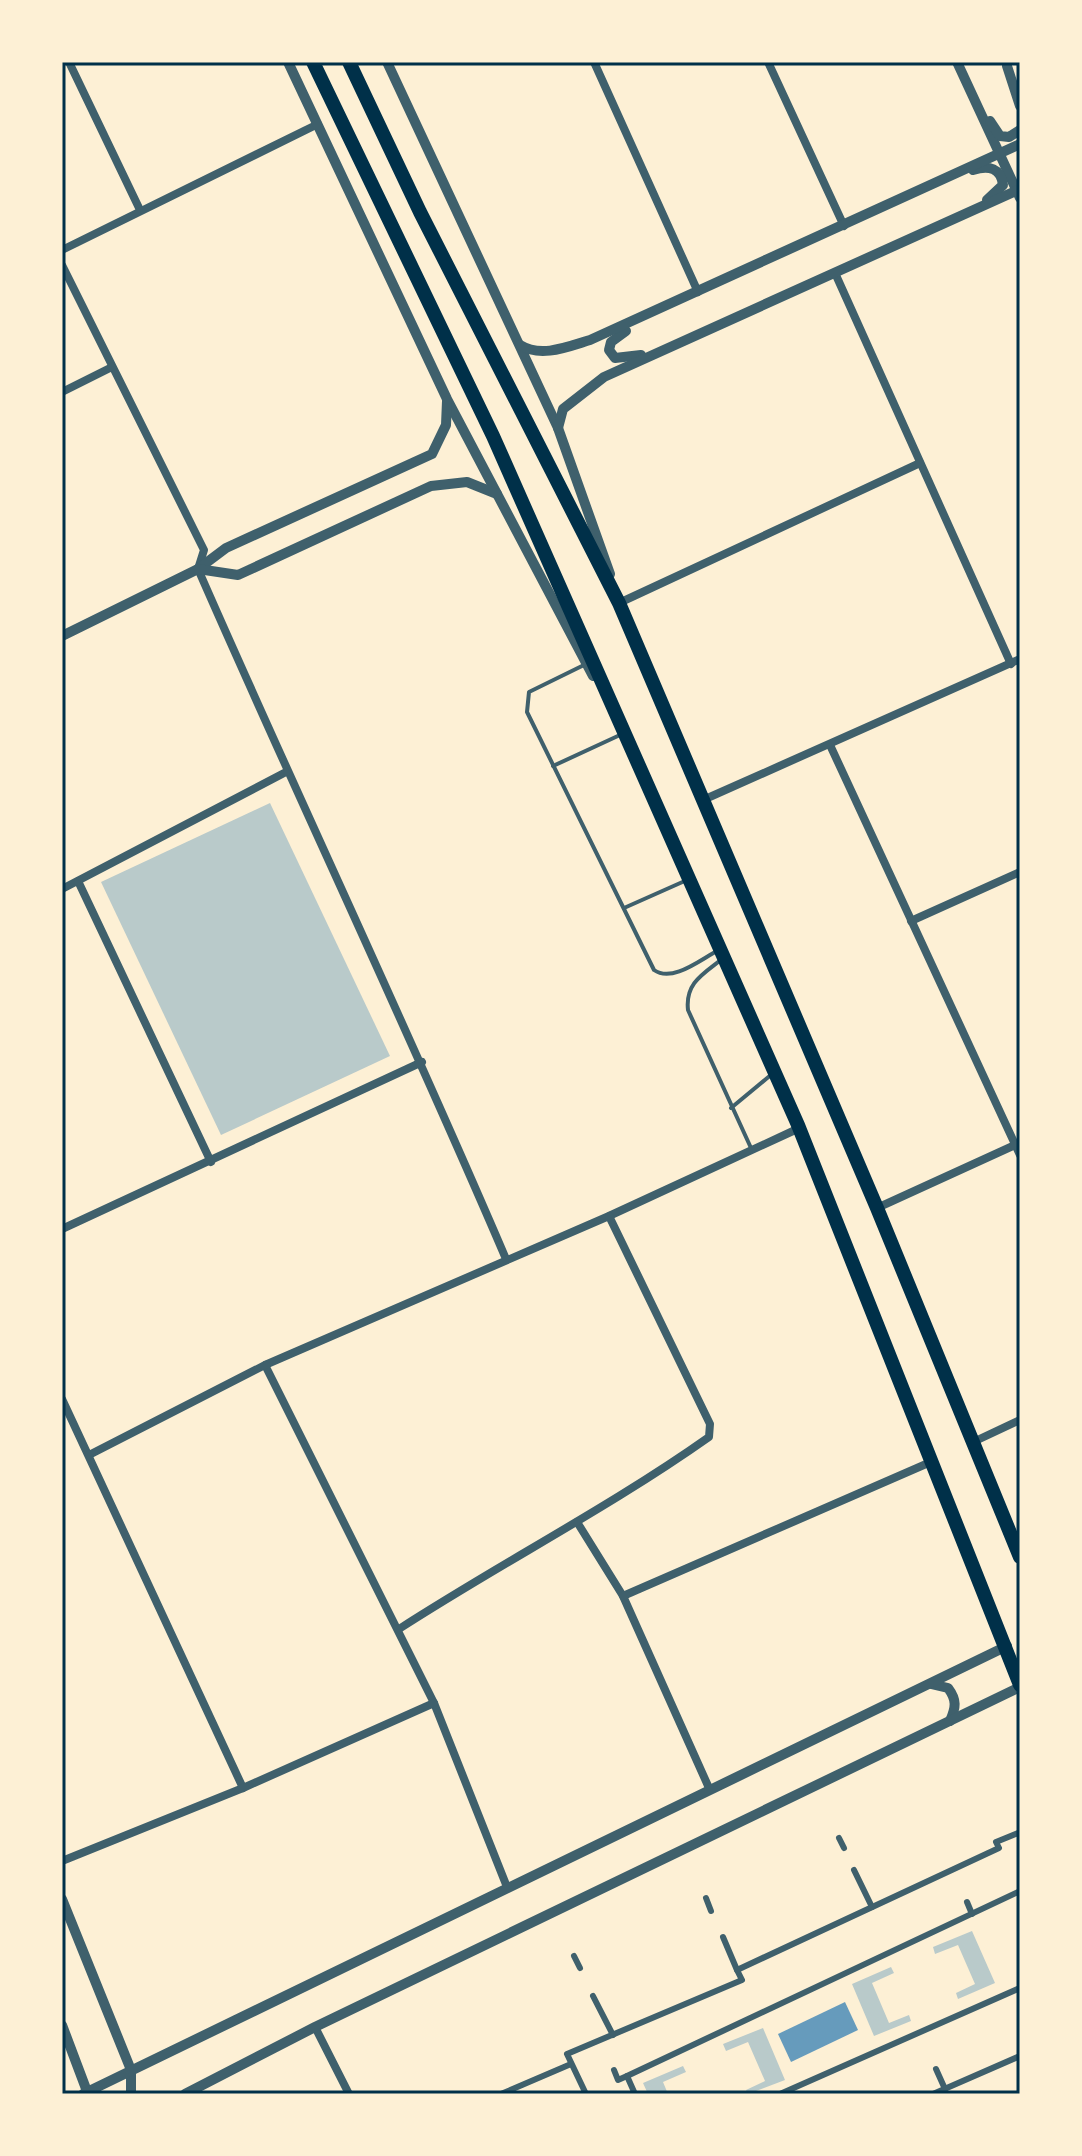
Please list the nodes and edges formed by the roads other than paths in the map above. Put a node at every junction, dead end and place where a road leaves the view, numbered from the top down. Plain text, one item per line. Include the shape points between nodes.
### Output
1 (69, 62) edge
2 (288, 62) edge
3 (313, 62) edge
4 (349, 62) edge
5 (387, 62) edge
6 (594, 62) edge
7 (768, 62) edge
8 (957, 62) edge
9 (1006, 64) edge
10 (968, 85) junction
11 (1020, 98) edge
12 (1020, 106) edge
13 (318, 124) junction
14 (1020, 130) edge
15 (1020, 144) edge
16 (999, 153) junction
17 (951, 175) junction
18 (1019, 193) edge
19 (140, 210) junction
20 (969, 212) junction
21 (844, 226) junction
22 (62, 250) edge
23 (62, 265) edge
24 (835, 273) junction
25 (698, 292) junction
26 (669, 306) junction
27 (686, 340) junction
28 (519, 344) junction
29 (112, 367) junction
30 (62, 392) edge
31 (447, 399) junction
32 (558, 428) junction
33 (920, 463) junction
34 (497, 494) junction
35 (198, 569) junction
36 (619, 603) junction
37 (62, 636) edge
38 (1020, 659) edge
39 (586, 664) junction
40 (1011, 664) junction
41 (624, 732) junction
42 (830, 745) junction
43 (553, 766) junction
44 (286, 772) junction
45 (702, 800) junction
46 (1020, 872) edge
47 (689, 879) junction
48 (78, 881) junction
49 (62, 889) edge
50 (624, 908) junction
51 (911, 921) junction
52 (722, 953) junction
53 (422, 1062) junction
54 (775, 1071) junction
55 (731, 1108) junction
56 (798, 1125) junction
57 (1015, 1145) junction
58 (752, 1150) junction
59 (1020, 1155) edge
60 (211, 1162) junction
61 (877, 1208) junction
62 (609, 1216) junction
63 (62, 1229) edge
64 (506, 1259) junction
65 (265, 1365) junction
66 (62, 1399) edge
67 (1020, 1420) edge
68 (971, 1443) junction
69 (89, 1455) junction
70 (933, 1461) junction
71 (577, 1522) junction
72 (1020, 1557) edge
73 (623, 1596) junction
74 (399, 1629) junction
75 (1007, 1646) junction
76 (926, 1685) junction
77 (1020, 1686) edge
78 (434, 1703) junction
79 (950, 1721) junction
80 (243, 1788) junction
81 (709, 1788) junction
82 (1020, 1836) edge
83 (839, 1838) dead end
84 (844, 1848) dead end
85 (62, 1861) edge
86 (854, 1870) dead end
87 (507, 1887) junction
88 (1020, 1891) edge
89 (706, 1898) dead end
90 (62, 1899) edge
91 (967, 1902) dead end
92 (872, 1907) junction
93 (711, 1911) dead end
94 (862, 1912) junction
95 (972, 1914) junction
96 (866, 1920) dead end
97 (723, 1937) dead end
98 (877, 1947) dead end
99 (574, 1956) dead end
100 (881, 1956) junction
101 (580, 1968) dead end
102 (737, 1970) junction
103 (1020, 1988) edge
104 (593, 1996) dead end
105 (745, 2010) dead end
106 (749, 2019) junction
107 (62, 2025) edge
108 (315, 2027) junction
109 (613, 2035) junction
110 (1020, 2056) edge
111 (571, 2064) junction
112 (936, 2069) dead end
113 (131, 2070) junction
114 (614, 2070) dead end
115 (627, 2076) junction
116 (945, 2089) junction
117 (86, 2093) edge
118 (784, 2093) edge
119 (131, 2094) edge
120 (185, 2094) edge
121 (349, 2094) edge
122 (501, 2094) edge
123 (586, 2094) edge
124 (635, 2094) edge
125 (933, 2094) edge

1 - 19 street
2 - 13 street
3 - 41 main road via 493,436
4 - 36 main road
5 - 28 street
6 - 25 street
7 - 21 street
8 - 10 street
9 - 11 street
9 - 12 street
10 - 14 street via 1000,136
10 - 16 street
13 - 19 street
13 - 31 street
15 - 16 street
16 - 17 street
16 - 18 street
17 - 20 street via 985,166 1002,177 995,194
17 - 21 street
18 - 20 street
19 - 22 street
20 - 24 street
21 - 25 street
23 - 29 street
24 - 27 street
24 - 33 street
25 - 26 street
26 - 27 street via 618,336 609,350 615,358 633,358
26 - 28 street via 556,350 530,352
27 - 32 street via 581,391 563,409
28 - 32 street
29 - 30 street
29 - 35 street via 204,550
31 - 34 street
31 - 35 street via 446,425 432,454 226,548
32 - 36 street
33 - 36 street
33 - 40 street
34 - 35 street via 467,482 431,486 238,575
34 - 39 street
35 - 37 street
35 - 44 street
36 - 45 main road
38 - 40 street
39 - 41 street
39 - 43 lane via 529,692 526,700
40 - 42 street
41 - 43 lane
41 - 47 main road
42 - 45 street
42 - 51 street
43 - 50 lane
44 - 48 street
44 - 53 street
45 - 61 main road
46 - 51 street
47 - 50 lane
47 - 52 main road
48 - 49 street
48 - 60 street
50 - 52 lane via 661,975
51 - 57 street
52 - 54 main road
52 - 55 lane via 686,995
53 - 60 street
53 - 64 street
54 - 55 lane
54 - 56 main road
55 - 58 lane
56 - 58 street
56 - 70 main road
57 - 59 street
57 - 61 street
58 - 62 street
60 - 63 street
61 - 68 main road
62 - 64 street
62 - 71 street via 710,1424 709,1437
64 - 65 street
65 - 69 street
65 - 74 street
66 - 69 street
67 - 68 street
68 - 72 main road
69 - 80 street
70 - 73 street
70 - 75 main road
71 - 73 street
71 - 74 street
73 - 81 street
74 - 78 street
75 - 76 street
75 - 77 main road
76 - 79 street via 938,1683 955,1697
76 - 81 street
77 - 79 street
78 - 80 street
78 - 87 street
79 - 108 street
80 - 85 street
81 - 87 street
82 - 92 street via 996,1842 999,1848 953,1873
83 - 84 street
86 - 92 street
87 - 113 street
88 - 95 street
89 - 93 street
90 - 113 street
91 - 95 street
92 - 94 street
94 - 96 street
94 - 102 street
95 - 100 street
97 - 102 street
98 - 100 street
99 - 101 street
100 - 106 street
102 - 109 street via 742,1980
103 - 118 street via 920,2037
104 - 109 street
105 - 106 street
106 - 115 street
107 - 117 street
108 - 120 street
108 - 121 street
109 - 111 street via 567,2054
110 - 116 street
111 - 122 street
111 - 123 street
112 - 116 street
113 - 117 street
113 - 119 street
114 - 115 street via 618,2080
115 - 124 street
116 - 125 street

